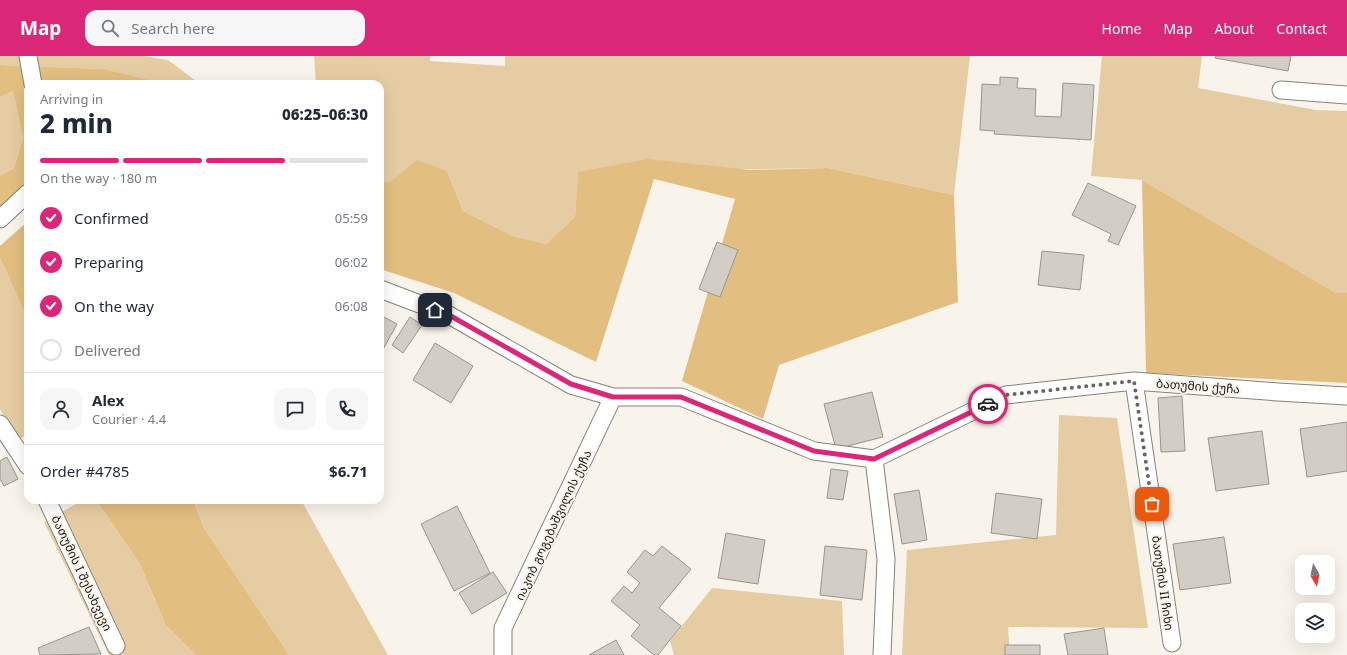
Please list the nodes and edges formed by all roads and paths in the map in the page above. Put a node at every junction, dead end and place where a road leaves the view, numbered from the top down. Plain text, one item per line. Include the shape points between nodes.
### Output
1 (28, 56) edge
2 (32, 80) edge
3 (1281, 90) dead end
4 (1347, 95) edge
5 (24, 197) edge
6 (0, 219) edge
7 (384, 291) edge
8 (1134, 381) junction
9 (1347, 396) edge
10 (613, 397) junction
11 (0, 424) edge
12 (874, 459) junction
13 (24, 460) edge
14 (49, 504) edge
15 (1172, 643) dead end
16 (116, 646) dead end
17 (503, 655) edge
18 (882, 655) edge

1 - 2 street
3 - 4 street
5 - 6 street
7 - 10 street via 449,315 571,384
8 - 9 street, ბათუმის ქუჩა
8 - 12 street, ბათუმის ქუჩა via 1006,395
8 - 15 street, ბათუმის II ჩიხი
10 - 12 street via 681,397 814,451
10 - 17 street, იაკობ გოგებაშვილის ქუჩა via 503,628
11 - 13 street
12 - 18 street via 886,559
14 - 16 street, ბათუმის I შესახვევი

